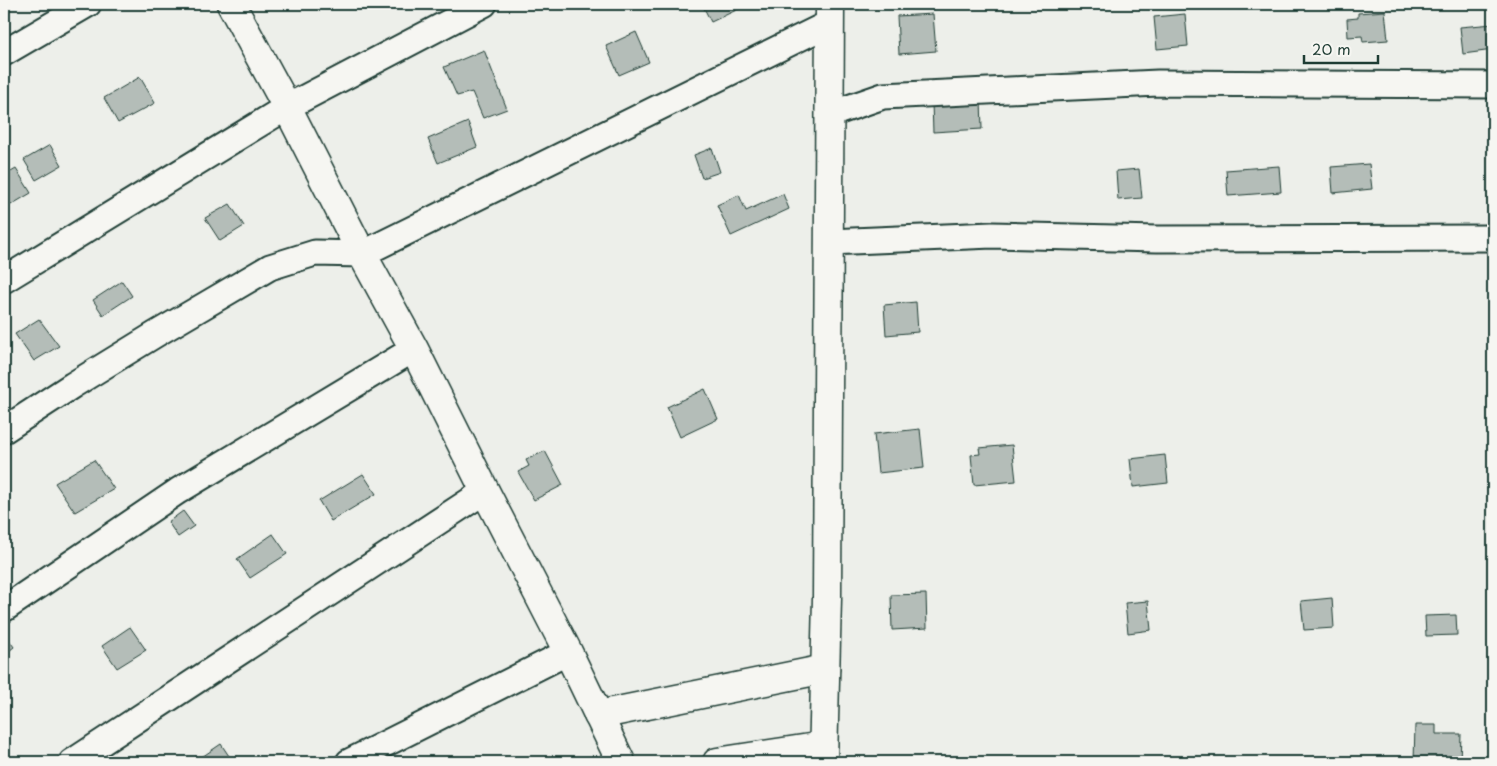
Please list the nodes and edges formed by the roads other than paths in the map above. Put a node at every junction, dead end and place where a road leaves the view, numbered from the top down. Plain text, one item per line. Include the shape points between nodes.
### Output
1 (88, 4) edge
2 (231, 4) edge
3 (484, 4) edge
4 (830, 13) edge
5 (4, 53) edge
6 (1493, 85) edge
7 (287, 107) junction
8 (830, 114) junction
9 (1493, 238) edge
10 (829, 242) junction
11 (362, 254) junction
12 (4, 280) edge
13 (414, 349) junction
14 (4, 430) edge
15 (485, 491) junction
16 (4, 609) edge
17 (568, 652) junction
18 (826, 668) junction
19 (598, 715) junction
20 (823, 754) edge
21 (72, 762) edge
22 (349, 762) edge
23 (621, 762) edge
24 (717, 762) edge

1 - 5 street
2 - 7 street
3 - 7 street
4 - 8 street
4 - 11 street
6 - 8 street via 1148,83 883,96
7 - 11 street
7 - 12 street
8 - 10 street
9 - 10 street via 1157,239 992,235
10 - 18 street
11 - 13 street
11 - 14 street via 315,253 270,267 139,344
13 - 15 street
13 - 16 street via 178,492
15 - 17 street
15 - 21 street
17 - 19 street
17 - 22 street
18 - 19 street
18 - 20 street
19 - 23 street
20 - 24 street

